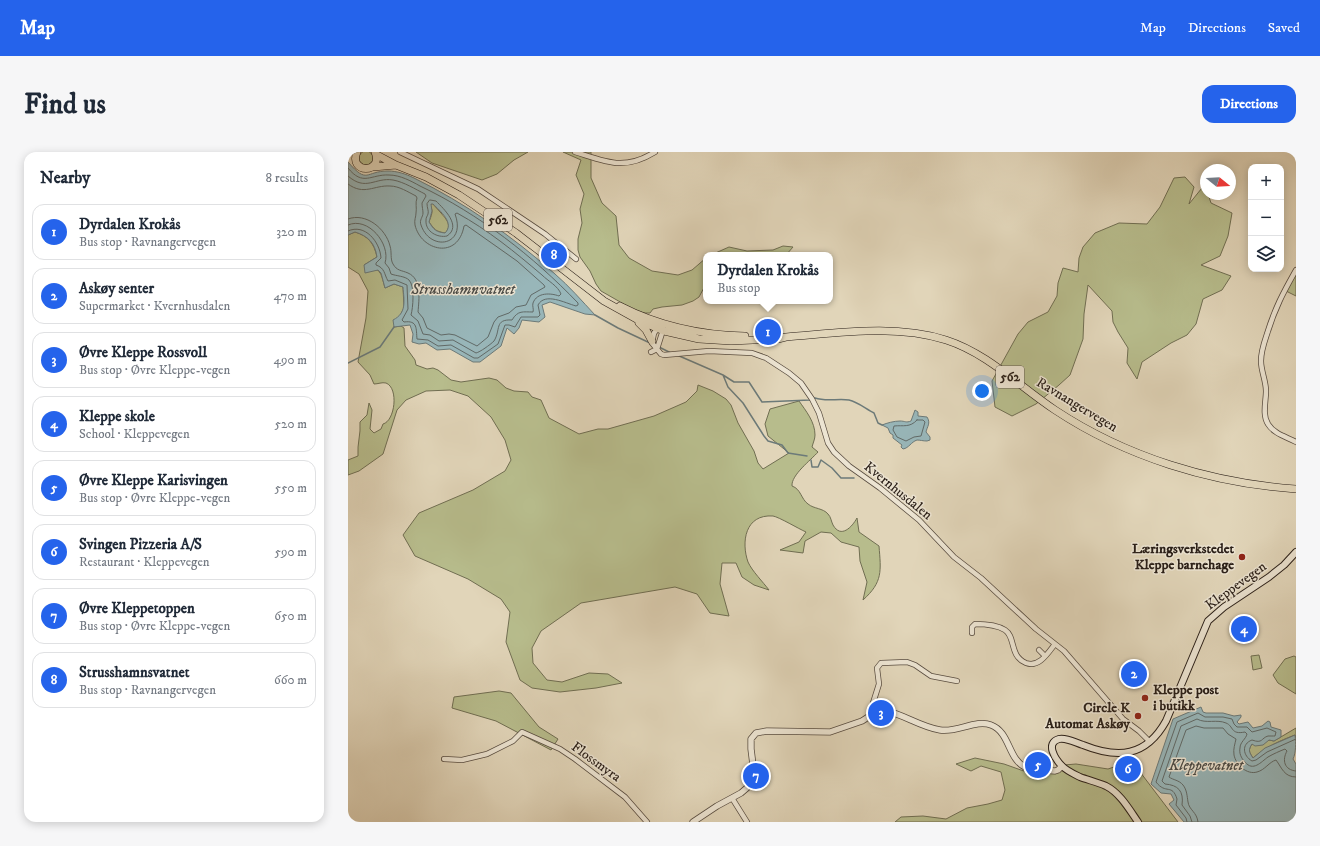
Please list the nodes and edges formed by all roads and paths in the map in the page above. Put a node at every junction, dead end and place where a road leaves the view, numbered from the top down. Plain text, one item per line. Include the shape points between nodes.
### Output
1 (357, 152) edge
2 (400, 152) edge
3 (575, 152) edge
4 (655, 152) edge
5 (376, 153) edge
6 (348, 154) edge
7 (355, 160) junction
8 (396, 165) junction
9 (373, 167) junction
10 (576, 259) dead end
11 (1296, 270) edge
12 (594, 292) junction
13 (631, 317) junction
14 (661, 328) junction
15 (652, 341) junction
16 (657, 349) junction
17 (651, 352) dead end
18 (1296, 442) edge
19 (1244, 482) junction
20 (1296, 486) edge
21 (1296, 491) edge
22 (1296, 552) edge
23 (972, 634) dead end
24 (1055, 644) junction
25 (1039, 650) dead end
26 (1045, 656) junction
27 (957, 681) dead end
28 (874, 713) junction
29 (1150, 742) junction
30 (444, 759) dead end
31 (1062, 766) junction
32 (732, 798) junction
33 (647, 822) edge
34 (693, 822) edge
35 (747, 822) edge
36 (1138, 822) edge

1 - 7 main road
2 - 10 street via 478,189 545,234
3 - 4 street via 619,164 633,162
5 - 8 main road, Ravnangervegen / 562
5 - 9 main road, 562
6 - 7 main road, 562
7 - 9 main road, 562 via 361,168
8 - 9 main road, Ravnangervegen / 562
8 - 12 main road, Ravnangervegen / 562 via 426,177 465,198
11 - 18 street via 1273,314 1263,346 1261,363 1266,391 1266,420 1276,432
12 - 13 main road, Ravnangervegen / 562
12 - 14 main road, Ravnangervegen / 562
13 - 14 main road, Ravnangervegen / 562
13 - 15 main road, 562 via 646,330
14 - 15 street via 654,333
14 - 16 street
14 - 19 main road, Ravnangervegen / 562 via 695,338 723,340 892,331 919,333 962,346 980,355 1055,410 1116,444 1190,471
15 - 16 street
16 - 17 street
16 - 24 street, Kvernhusdalen via 667,356 709,351 752,353 766,358 789,373 801,383 812,399 829,445 841,459 919,520 949,553
19 - 20 main road, Ravnangervegen / 562
19 - 21 main road, Ravnangervegen / 562
22 - 29 main road, Kleppevegen via 1269,577 1224,607 1208,622 1166,721
23 - 26 street via 972,627 975,624 1004,629 1008,632 1019,660 1029,664 1038,663
24 - 26 street
24 - 29 street, Kvernhusdalen via 1068,654 1122,719
25 - 26 street
27 - 28 street via 931,676 911,663 881,663 877,668 879,684 873,703
28 - 31 street via 885,710 939,730 984,723 996,727 1023,766 1029,769 1055,770
28 - 32 street via 862,721 830,732 800,730 756,733 750,744 754,773 752,779 746,790
29 - 31 main road, Kleppevegen via 1122,754 1098,751 1059,739 1054,742 1052,748 1054,756
30 - 33 street, Flossmyra via 462,760 487,754 513,741 522,732 560,749 575,759 625,797
31 - 36 main road, Kleppevegen via 1077,776 1098,782 1113,791
32 - 34 street
32 - 35 street

